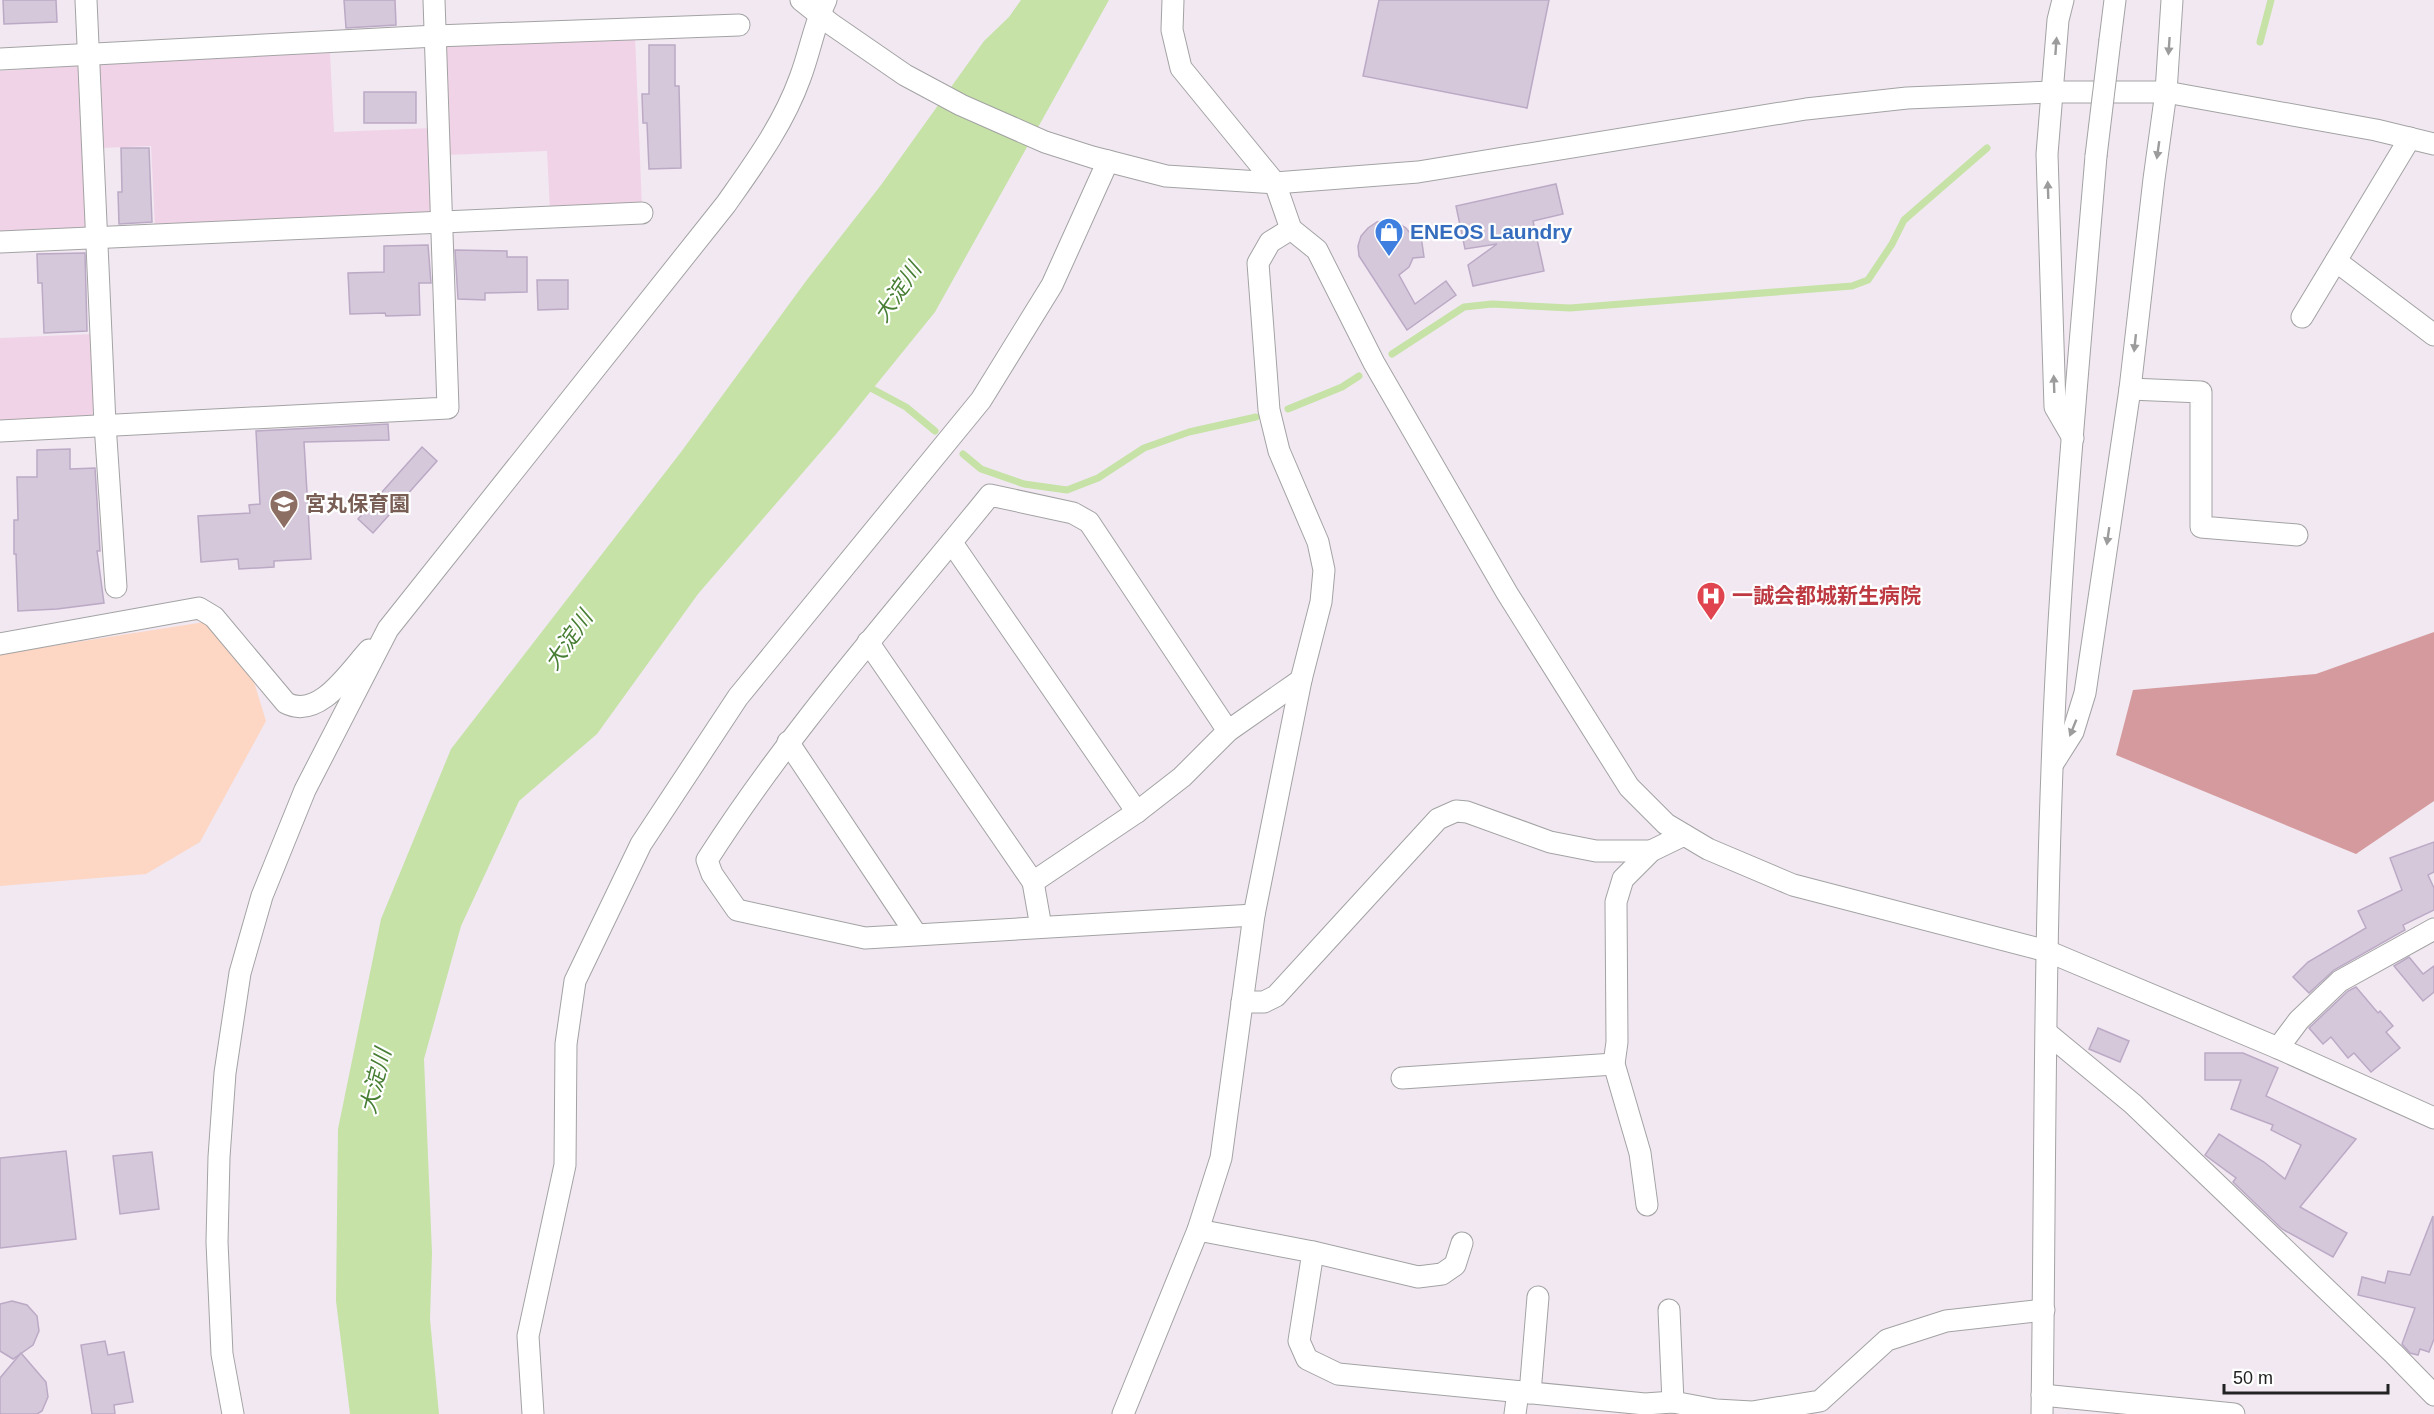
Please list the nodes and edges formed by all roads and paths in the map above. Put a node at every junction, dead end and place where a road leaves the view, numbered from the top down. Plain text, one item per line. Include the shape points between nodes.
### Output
1 (86, 0) edge
2 (434, 0) edge
3 (801, 0) edge
4 (1173, 0) edge
5 (2063, 0) edge
6 (2115, 0) edge
7 (2172, 0) edge
8 (825, 13) edge
9 (739, 25) dead end
10 (436, 36) junction
11 (89, 55) junction
12 (0, 59) edge
13 (2053, 92) junction
14 (2166, 92) junction
15 (2410, 138) junction
16 (2434, 144) edge
17 (1100, 159) junction
18 (1275, 183) junction
19 (642, 213) dead end
20 (443, 220) junction
21 (1291, 229) junction
22 (96, 237) junction
23 (0, 242) edge
24 (2336, 261) junction
25 (2302, 316) dead end
26 (2434, 335) edge
27 (2130, 389) junction
28 (105, 424) junction
29 (0, 430) edge
30 (2073, 438) junction
31 (2297, 535) dead end
32 (952, 543) junction
33 (116, 587) dead end
34 (388, 629) junction
35 (868, 642) junction
36 (0, 644) edge
37 (1301, 680) junction
38 (1228, 731) junction
39 (788, 742) junction
40 (2052, 765) junction
41 (1137, 812) junction
42 (1684, 835) junction
43 (1651, 851) junction
44 (1033, 882) junction
45 (1254, 915) junction
46 (1041, 927) junction
47 (2434, 929) edge
48 (916, 934) junction
49 (2047, 951) junction
50 (1242, 1002) junction
51 (2047, 1033) junction
52 (2277, 1048) junction
53 (1614, 1064) junction
54 (1402, 1078) dead end
55 (2434, 1118) edge
56 (1647, 1205) dead end
57 (1198, 1230) junction
58 (1462, 1243) dead end
59 (1313, 1252) junction
60 (1538, 1297) dead end
61 (1669, 1310) dead end
62 (2044, 1310) junction
63 (1524, 1393) junction
64 (2434, 1395) edge
65 (1673, 1402) junction
66 (2042, 1405) edge
67 (1818, 1408) edge
68 (1644, 1409) edge
69 (233, 1414) edge
70 (533, 1414) edge
71 (1123, 1414) edge
72 (1515, 1414) edge
73 (2234, 1414) edge

1 - 11 street
2 - 10 street
3 - 8 street
4 - 18 street via 1172,30 1181,68
13 -> 5 street
6 - 30 street, bridge via 2096,156
7 -> 14 street
8 - 17 street via 905,75 961,105 1045,142
8 - 34 street via 777,131 758,159
9 - 10 street
10 - 11 street
10 - 20 street
11 - 12 street
11 - 22 street
13 - 14 street
13 - 18 street via 1907,98 1806,109 1418,172
30 -> 13 street via 2055,407 2047,154
14 - 15 street
14 -> 27 street
15 - 16 street
15 - 24 street
17 - 18 street via 1166,176
17 - 70 street via 1052,285 981,400 738,697 641,844 575,981 566,1044 565,1165 528,1336
18 - 21 street
19 - 20 street
20 - 22 street
20 - 28 street via 448,408
21 - 37 street via 1270,242 1258,263 1269,410 1279,451 1318,542 1324,570 1321,602
21 - 42 street via 1317,250 1374,363 1496,573 1629,787 1666,824
22 - 23 street
22 - 28 street
24 - 25 street
24 - 26 street
27 - 31 street via 2201,392 2201,527
27 -> 40 street via 2085,693 2073,732
28 - 29 street
28 - 33 street
30 - 40 street
32 - 35 street
32 - 38 street via 990,495 1073,513 1089,522
32 - 41 street
34 - 36 street via 320,702 295,708 286,703 214,617 199,608
34 - 69 street via 305,790 262,896 240,973 225,1073 217,1242 222,1354
35 - 39 street
35 - 44 street
37 - 38 street
37 - 45 street
38 - 41 street via 1182,777
39 - 48 street
39 - 48 street via 707,860 712,874 737,910 865,938
40 - 49 street
41 - 44 street
42 - 43 street
42 - 49 street via 1793,885
43 - 50 street via 1596,851 1550,842 1456,811 1438,819 1276,996 1264,1002
43 - 53 street via 1623,879 1616,902
44 - 46 street
45 - 46 street
45 - 50 street
46 - 48 street
47 - 52 street via 2340,981 2299,1020
49 - 51 street
49 - 52 street
50 - 57 street via 1221,1158
51 - 62 street
51 - 64 street via 2133,1104
52 - 55 street
53 - 54 street
53 - 56 street via 1640,1153
57 - 59 street
57 - 71 street
58 - 59 street via 1455,1265 1442,1274 1418,1277
59 - 63 street via 1299,1341 1307,1359 1338,1374
60 - 63 street
61 - 65 street
62 - 66 street
62 - 67 street via 1946,1321 1887,1340
63 - 68 street
63 - 72 street
65 - 67 street via 1752,1412
65 - 68 street
66 - 73 street

